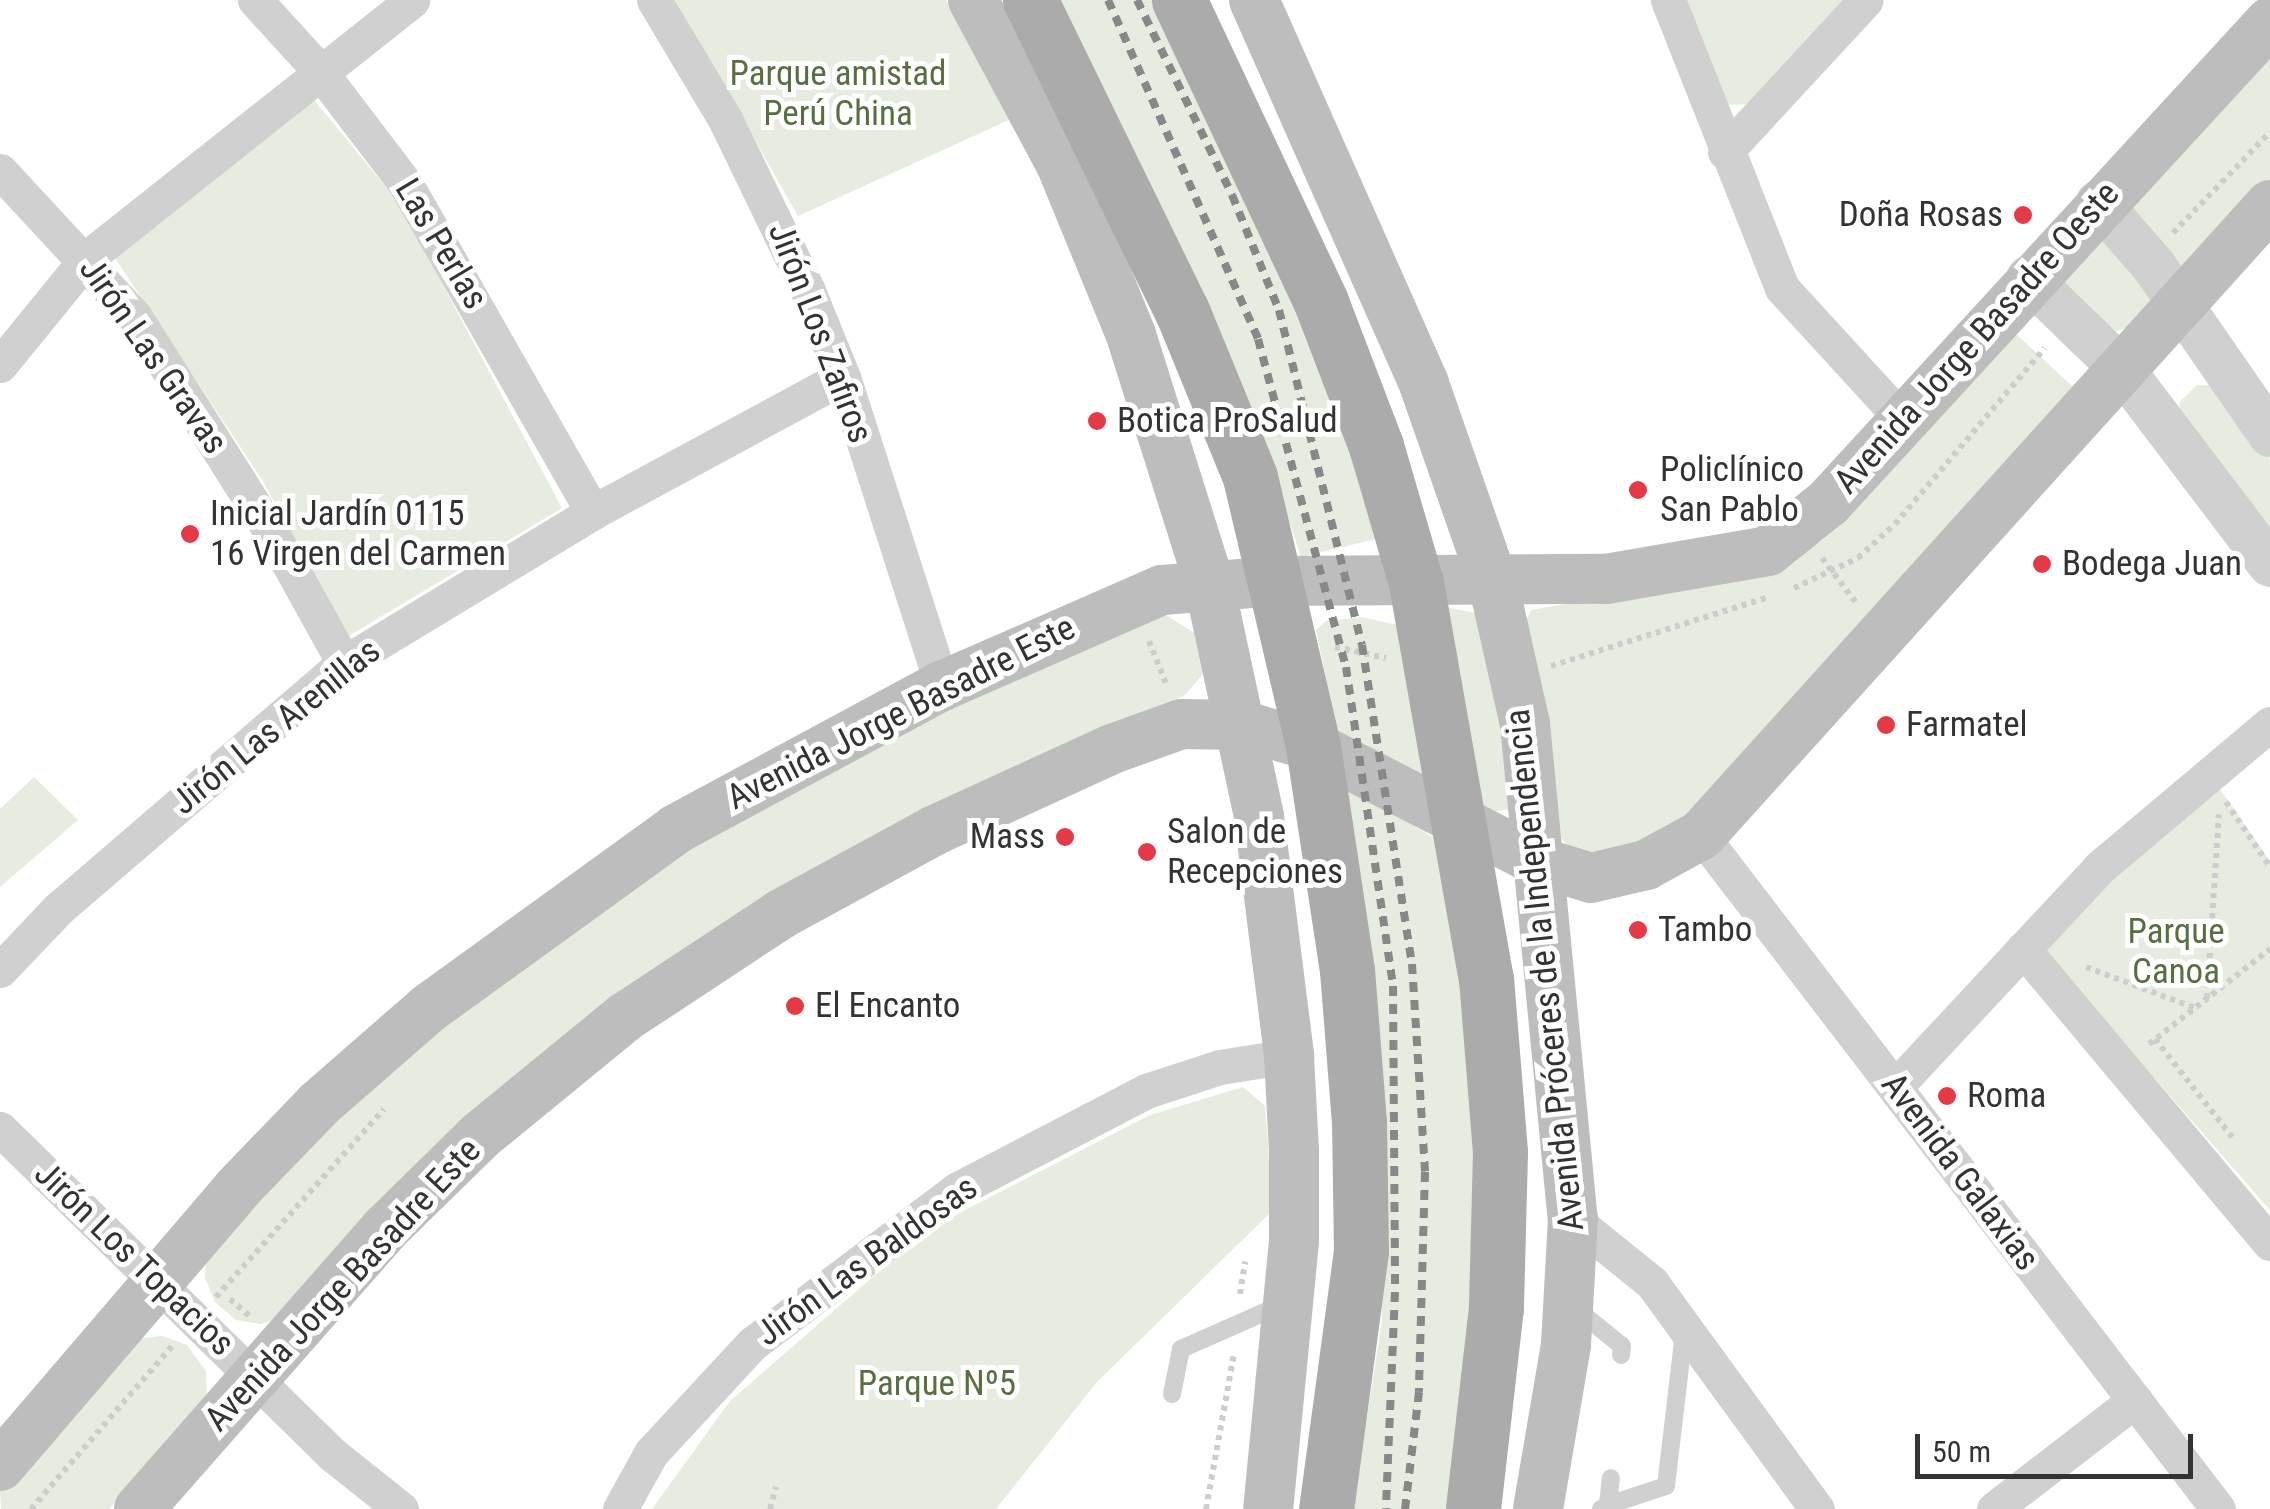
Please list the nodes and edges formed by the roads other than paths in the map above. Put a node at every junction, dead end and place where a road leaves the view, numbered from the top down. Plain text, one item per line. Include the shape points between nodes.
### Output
1 (256, 0) edge
2 (412, 0) edge
3 (654, 0) edge
4 (972, 0) edge
5 (1030, 0) edge
6 (1179, 0) edge
7 (1254, 0) edge
8 (1668, 0) edge
9 (1866, 0) edge
10 (2270, 22) edge
11 (318, 69) junction
12 (1725, 152) junction
13 (0, 170) edge
14 (2098, 202) junction
15 (2270, 205) edge
16 (87, 258) junction
17 (2028, 278) junction
18 (2178, 303) junction
19 (0, 364) edge
20 (2121, 368) junction
21 (842, 377) junction
22 (1902, 419) junction
23 (2270, 434) edge
24 (593, 512) junction
25 (2270, 564) edge
26 (1279, 580) junction
27 (1493, 582) junction
28 (1209, 583) junction
29 (1416, 584) junction
30 (344, 663) junction
31 (942, 686) junction
32 (2270, 724) edge
33 (1241, 725) junction
34 (1313, 746) junction
35 (1462, 823) junction
36 (1702, 835) junction
37 (1542, 863) junction
38 (2023, 949) junction
39 (0, 970) edge
40 (1289, 1056) junction
41 (1896, 1087) junction
42 (0, 1129) edge
43 (1573, 1219) junction
44 (2270, 1243) edge
45 (157, 1286) junction
46 (1288, 1302) junction
47 (1569, 1302) junction
48 (1685, 1330) junction
49 (1621, 1355) dead end
50 (256, 1376) junction
51 (1172, 1394) dead end
52 (2135, 1400) junction
53 (0, 1466) edge
54 (1610, 1478) dead end
55 (1604, 1507) edge
56 (138, 1509) edge
57 (401, 1509) edge
58 (620, 1509) edge
59 (1268, 1509) edge
60 (1326, 1509) edge
61 (1473, 1509) edge
62 (1538, 1509) edge
63 (1817, 1509) edge
64 (1994, 1509) edge
65 (2218, 1509) edge

1 - 11 street, Las Perlas
2 - 11 street
3 - 21 street, Jirón Los Zafiros via 764,192
4 - 28 main road via 1061,164 1106,270
5 - 26 main road via 1219,396
6 - 29 main road, Avenida Próceres de la Independencia via 1322,302 1376,446
7 - 27 main road, Avenida Próceres de la Independencia via 1424,384
8 - 12 street
9 - 12 street
10 - 14 main road, Avenida Jorge Basadre Oeste
11 - 16 street
11 - 24 street, Las Perlas via 405,183
12 - 22 street via 1782,288
13 - 16 street, Jirón Las Gravas
14 - 17 main road, Avenida Jorge Basadre Oeste
14 - 18 street
15 - 18 main road
16 - 19 street
16 - 30 street, Jirón Las Gravas via 186,394
17 - 20 street
17 - 22 main road, Avenida Jorge Basadre Oeste
18 - 20 main road
18 - 23 street
20 - 25 street
20 - 36 main road
21 - 24 street, Jirón Las Arenillas
21 - 31 street, Jirón Los Zafiros
22 - 27 main road, Avenida Jorge Basadre Oeste via 1798,529 1768,551 1606,579
24 - 30 street, Jirón Las Arenillas
26 - 28 main road, Avenida Jorge Basadre Este
26 - 29 main road, Avenida Jorge Basadre Oeste
26 - 34 main road
27 - 29 main road, Avenida Jorge Basadre Oeste
27 - 37 main road, Avenida Próceres de la Independencia via 1525,724
28 - 31 main road, Avenida Jorge Basadre Este via 1132,598
28 - 33 main road
29 - 35 main road, Avenida Próceres de la Independencia
30 - 39 street, Jirón Las Arenillas via 58,909
31 - 45 main road, Avenida Jorge Basadre Este via 692,819 553,912 319,1104
32 - 38 street via 2100,867
33 - 34 main road, Avenida Jorge Basadre Este
33 - 40 main road
33 - 50 main road, Avenida Jorge Basadre Este via 1182,724 933,831 781,914 624,1017 481,1134 386,1228
34 - 35 main road, Avenida Jorge Basadre Este
34 - 60 main road via 1347,970 1359,1123 1361,1251
35 - 37 main road
35 - 61 main road, Avenida Próceres de la Independencia via 1486,978 1500,1152 1496,1307
36 - 37 main road via 1646,866 1592,878
36 - 41 street, Avenida Galaxias
37 - 43 main road, Avenida Próceres de la Independencia
38 - 41 street
38 - 44 street
40 - 46 main road via 1294,1240
40 - 58 street, Jirón Las Baldosas via 1220,1067 1146,1091 958,1188 740,1356 651,1453
41 - 52 street, Avenida Galaxias
42 - 45 street, Jirón Los Topacios
43 - 47 main road, Avenida Próceres de la Independencia
43 - 48 street via 1652,1283
45 - 50 street, Jirón Los Topacios
45 - 53 main road, Avenida Jorge Basadre Este
46 - 51 lane via 1181,1349
46 - 59 main road
47 - 49 lane via 1622,1346
47 - 62 main road, Avenida Próceres de la Independencia
48 - 55 lane via 1666,1486
48 - 63 street
50 - 56 main road, Avenida Jorge Basadre Este
50 - 57 street, Jirón Los Topacios via 333,1455
52 - 64 street
52 - 65 street, Avenida Galaxias
54 - 55 lane

